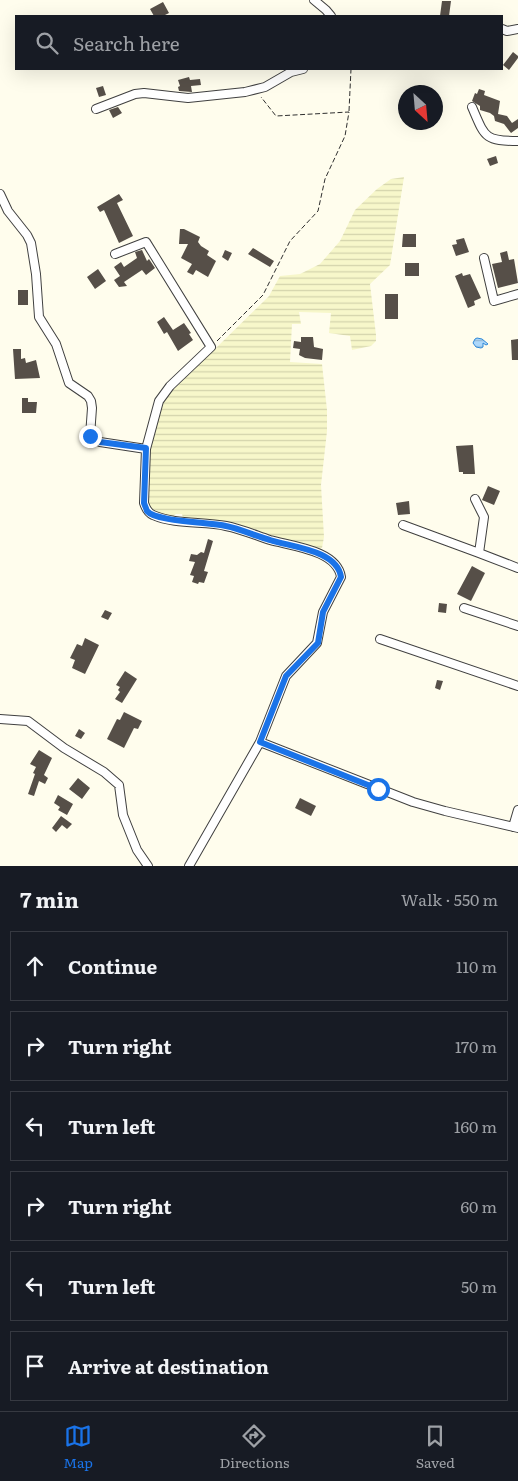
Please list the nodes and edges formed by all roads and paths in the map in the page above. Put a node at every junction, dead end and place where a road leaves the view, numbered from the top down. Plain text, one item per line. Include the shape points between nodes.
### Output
1 (314, 0) edge
2 (330, 15) edge
3 (503, 30) edge
4 (518, 30) edge
5 (299, 70) edge
6 (351, 70) edge
7 (256, 90) junction
8 (472, 107) dead end
9 (96, 109) dead end
10 (349, 112) junction
11 (518, 141) edge
12 (0, 194) edge
13 (115, 254) dead end
14 (484, 258) dead end
15 (518, 294) edge
16 (211, 347) junction
17 (146, 448) junction
18 (475, 499) dead end
19 (403, 525) dead end
20 (479, 553) junction
21 (518, 568) edge
22 (464, 608) dead end
23 (518, 626) edge
24 (380, 639) dead end
25 (518, 686) edge
26 (0, 718) edge
27 (260, 742) junction
28 (518, 810) edge
29 (515, 828) edge
30 (148, 866) edge
31 (189, 866) edge

1 - 2 street
3 - 4 street
5 - 7 street
6 - 10 path
7 - 9 street via 188,98 135,94
7 - 10 path via 276,116
8 - 11 street via 481,130 490,138
10 - 16 path via 346,136 325,179 318,211 290,241 263,295
12 - 17 street via 8,212 31,243 39,317 56,344 69,383 91,401 90,436 100,442
13 - 16 street via 146,242
14 - 15 street via 494,301
16 - 17 street via 159,401
17 - 27 street via 144,503 153,515 226,526 310,550 332,561 340,571 340,581 323,612 318,643 286,676
18 - 20 street via 484,517
19 - 20 street
20 - 21 street
22 - 23 street
24 - 25 street
26 - 30 street via 28,721 119,785 123,815
27 - 29 street via 413,802
27 - 31 street
28 - 29 street

